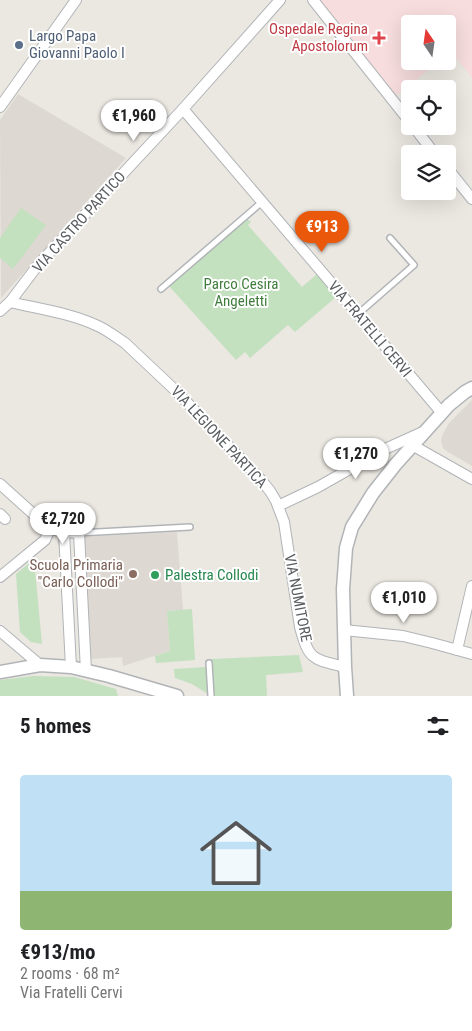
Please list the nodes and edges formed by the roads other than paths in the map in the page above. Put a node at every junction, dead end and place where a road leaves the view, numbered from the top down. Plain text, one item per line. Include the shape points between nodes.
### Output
1 (76, 0) edge
2 (280, 0) edge
3 (313, 0) edge
4 (0, 107) edge
5 (183, 109) junction
6 (401, 111) edge
7 (420, 135) edge
8 (429, 145) edge
9 (456, 179) edge
10 (472, 199) edge
11 (262, 202) junction
12 (390, 238) dead end
13 (161, 289) dead end
14 (10, 302) junction
15 (0, 311) edge
16 (358, 314) junction
17 (472, 388) edge
18 (442, 413) junction
19 (425, 431) junction
20 (412, 445) junction
21 (472, 479) edge
22 (0, 484) edge
23 (278, 506) junction
24 (190, 527) dead end
25 (50, 529) junction
26 (64, 532) junction
27 (79, 533) junction
28 (0, 577) edge
29 (472, 586) edge
30 (344, 630) junction
31 (0, 631) edge
32 (458, 650) junction
33 (472, 654) edge
34 (209, 663) dead end
35 (40, 665) junction
36 (70, 667) junction
37 (345, 667) junction
38 (86, 671) junction
39 (0, 672) edge
40 (177, 696) edge
41 (211, 696) edge
42 (347, 696) edge

1 - 4 street
2 - 5 street, VIA CASTRO PARTICO
3 - 6 street
5 - 11 street, VIA FRATELLI CERVI
5 - 14 street, VIA CASTRO PARTICO via 38,265
7 - 8 street
9 - 10 street
11 - 13 lane
11 - 16 street, VIA FRATELLI CERVI
12 - 16 lane via 414,265
14 - 15 street, VIA CASTRO PARTICO
14 - 23 street, VIA LEGIONE PARTICA via 83,320 107,330 125,343 262,480
16 - 18 street, VIA FRATELLI CERVI
17 - 18 street
18 - 19 street
19 - 20 street
19 - 23 street
20 - 21 street
20 - 30 street via 378,486 350,533 343,589
22 - 25 street
23 - 37 street, VIA NUMITORE via 286,531 304,641 316,659
24 - 27 lane
25 - 26 street
25 - 28 street via 45,540
26 - 27 street
26 - 36 street
27 - 38 street
29 - 32 street
30 - 32 street via 403,636
30 - 37 street
31 - 35 street
32 - 33 street
34 - 41 lane
35 - 36 street
35 - 39 street
36 - 38 street
37 - 42 street
38 - 40 street

